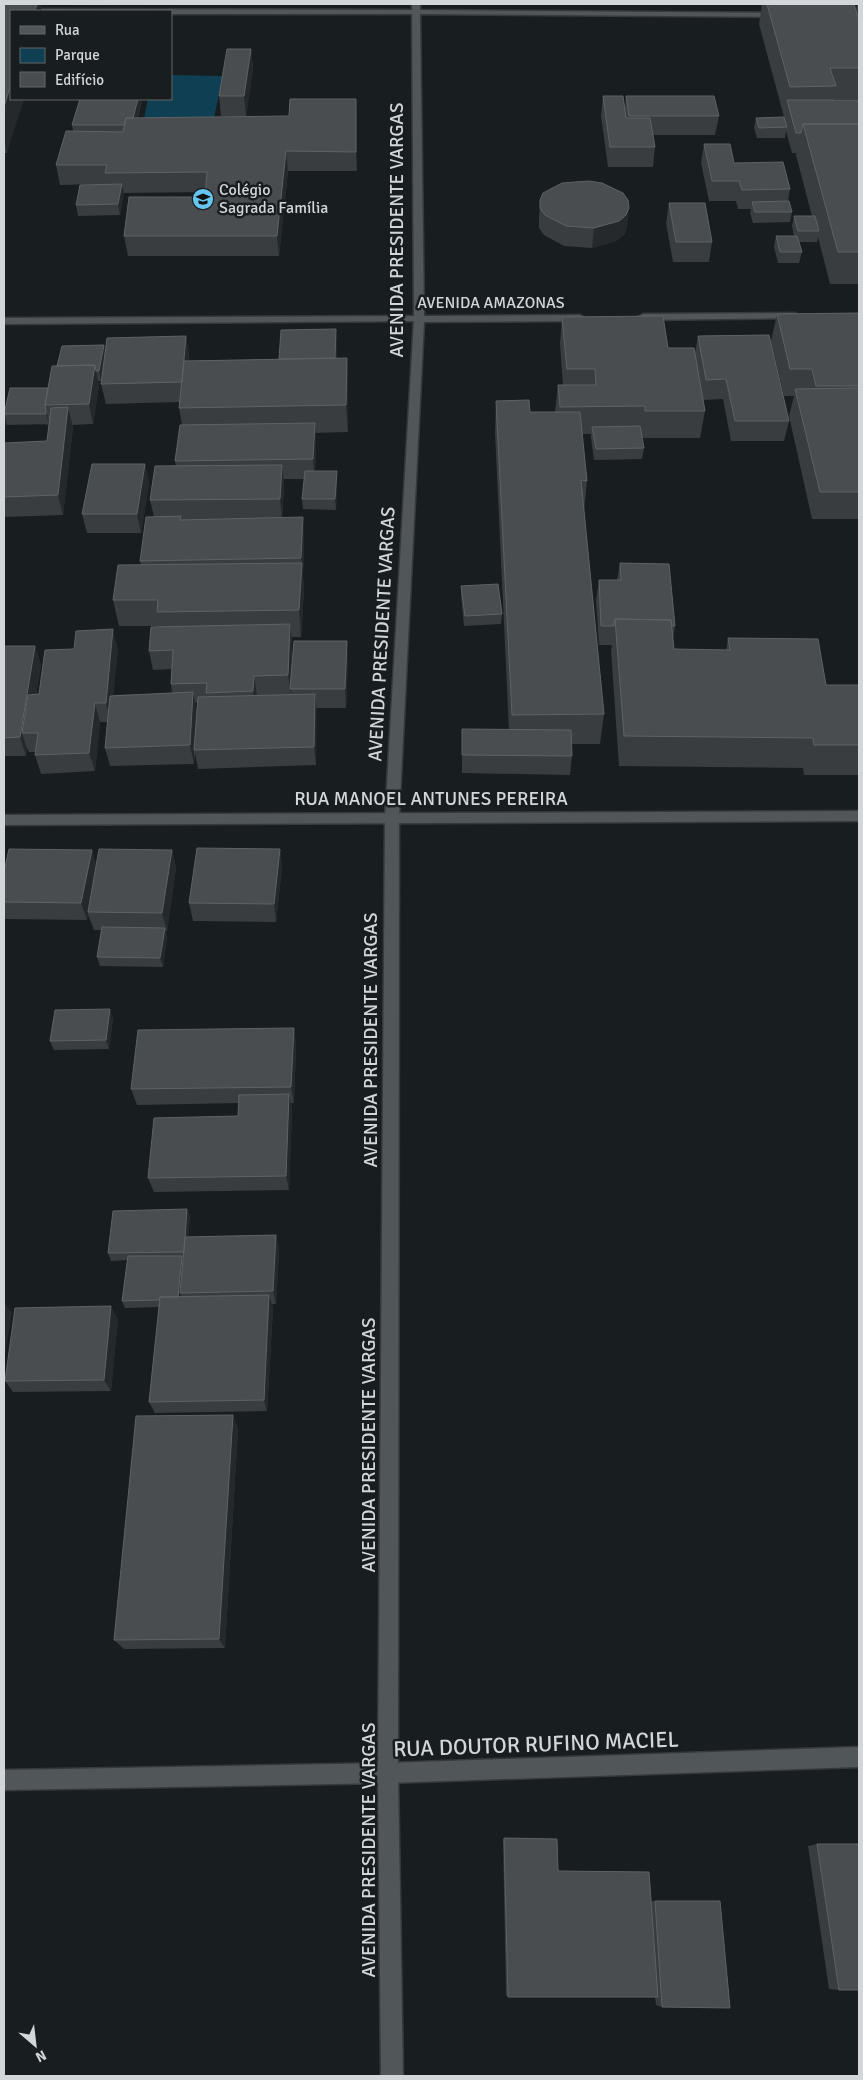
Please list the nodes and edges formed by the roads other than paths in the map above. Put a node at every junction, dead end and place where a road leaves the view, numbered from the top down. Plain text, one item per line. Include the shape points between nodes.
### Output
1 (416, 8) edge
2 (141, 10) edge
3 (791, 15) edge
4 (810, 316) edge
5 (634, 317) edge
6 (595, 318) edge
7 (419, 319) junction
8 (4, 321) edge
9 (859, 816) edge
10 (392, 818) junction
11 (4, 820) edge
12 (859, 1757) edge
13 (388, 1773) junction
14 (4, 1780) edge
15 (392, 2076) edge

1 - 2 street
1 - 3 street
1 - 7 street, AVENIDA PRESIDENTE VARGAS
4 - 5 street
6 - 7 street, AVENIDA AMAZONAS
7 - 8 street, AVENIDA AMAZONAS
7 - 10 street, AVENIDA PRESIDENTE VARGAS
9 - 10 street, RUA MANOEL ANTUNES PEREIRA
10 - 11 street, RUA MANOEL ANTUNES PEREIRA
10 - 13 street, AVENIDA PRESIDENTE VARGAS
12 - 13 street, RUA DOUTOR RUFINO MACIEL
13 - 14 street, RUA DOUTOR RUFINO MACIEL
13 - 15 street, AVENIDA PRESIDENTE VARGAS

